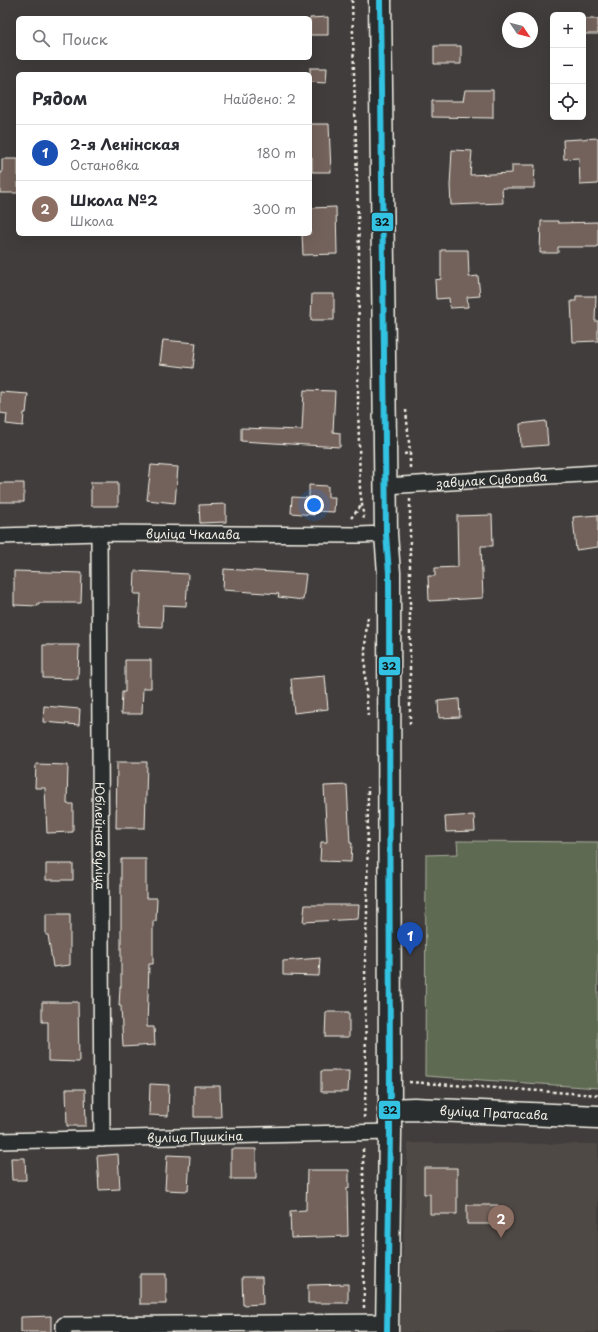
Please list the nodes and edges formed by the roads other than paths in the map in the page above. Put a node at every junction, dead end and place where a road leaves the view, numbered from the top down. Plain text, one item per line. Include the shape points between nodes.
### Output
1 (380, 0) edge
2 (598, 473) edge
3 (386, 486) junction
4 (98, 533) junction
5 (386, 534) junction
6 (0, 536) edge
7 (389, 1110) junction
8 (598, 1117) edge
9 (390, 1132) junction
10 (102, 1139) junction
11 (0, 1141) edge
12 (387, 1327) edge
13 (64, 1332) edge

1 - 3 main road
2 - 3 street, завулак Суворава
3 - 5 main road
4 - 5 street, вуліца Чкалава
4 - 6 street, вуліца Чкалава
4 - 10 street, Юбілейная вуліца
5 - 7 main road via 389,589
7 - 8 main road, вуліца Пратасава via 414,1108
7 - 9 main road
9 - 10 street, вуліца Пушкіна
9 - 12 main road
10 - 11 street, вуліца Пушкіна
12 - 13 street via 364,1322 64,1325

